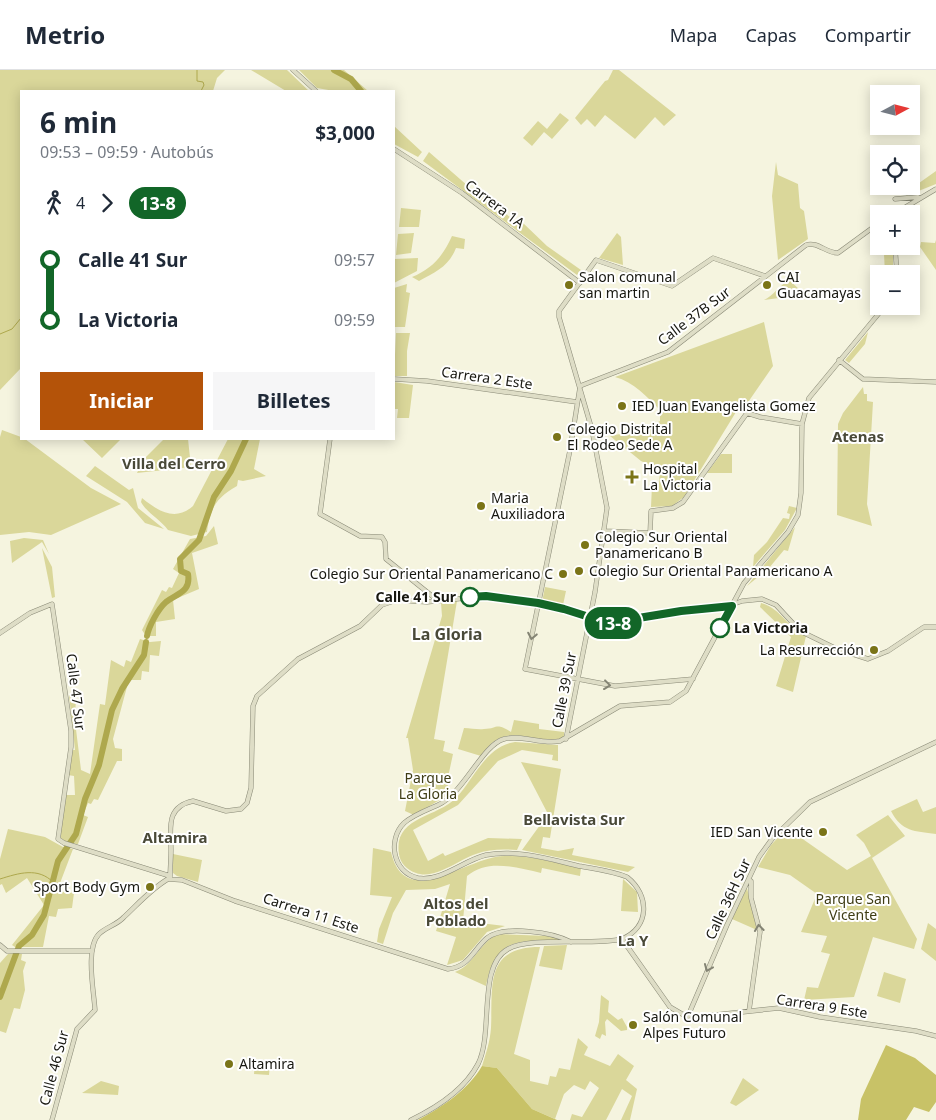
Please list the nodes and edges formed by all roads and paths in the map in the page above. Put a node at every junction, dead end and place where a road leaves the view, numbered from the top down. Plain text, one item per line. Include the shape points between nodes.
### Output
1 (293, 70) edge
2 (315, 90) edge
3 (395, 150) edge
4 (936, 189) edge
5 (921, 197) junction
6 (895, 199) dead end
7 (909, 205) edge
8 (870, 230) edge
9 (765, 276) junction
10 (580, 282) junction
11 (877, 315) edge
12 (839, 360) junction
13 (395, 379) edge
14 (936, 382) edge
15 (580, 386) junction
16 (577, 402) junction
17 (802, 424) junction
18 (330, 440) edge
19 (605, 531) junction
20 (438, 601) junction
21 (538, 603) junction
22 (732, 606) junction
23 (590, 618) junction
24 (936, 628) edge
25 (0, 633) edge
26 (577, 680) junction
27 (693, 680) junction
28 (566, 739) junction
29 (936, 742) edge
30 (60, 841) joint
31 (170, 877) junction
32 (752, 877) junction
33 (541, 933) junction
34 (622, 939) junction
35 (573, 943) junction
36 (542, 944) junction
37 (0, 945) edge
38 (92, 951) junction
39 (749, 1011) junction
40 (688, 1016) junction
41 (935, 1037) edge
42 (52, 1120) edge
43 (411, 1120) edge

1 - 2 street
3 - 10 street, Carrera 1A via 462,193
4 - 5 street
5 - 6 street
5 - 7 street
8 - 9 street, Calle 37B Sur via 838,253 811,243
9 - 10 street via 713,258 672,286 596,260
9 - 15 street, Calle 37B Sur via 668,352
10 - 15 street, Calle 39 Sur via 558,314
11 - 12 street
12 - 14 street via 864,379
12 - 17 street via 809,398
13 - 16 street, Carrera 2 Este
15 - 16 street
15 - 19 street, Calle 39 Sur via 606,498
16 - 21 street
17 - 19 street via 747,413 685,500 673,508 651,511 650,533
17 - 22 street via 798,515 788,532 744,583
18 - 20 street via 320,514 360,536 382,537 386,559
19 - 23 street, Calle 39 Sur
20 - 21 street via 486,596
20 - 31 street via 397,600 382,605 360,626 291,664 255,700 251,792 243,808 222,811 193,801 182,806 169,824
21 - 23 street
21 -> 26 street via 525,670
22 - 23 street via 614,623
22 - 24 street via 752,600 771,602 800,631 834,648 868,659 888,651 924,627
22 - 27 street
23 - 26 street, Calle 39 Sur
25 - 30 street, Calle 47 Sur via 30,613 52,604 71,731 57,834
26 -> 27 street via 615,686
26 - 28 street, Calle 39 Sur
27 - 28 street via 683,694 670,702 620,706
28 - 34 street via 550,743 507,739 493,745 449,799 400,828 395,841 396,857 402,869 417,878 428,878 479,857 504,853 627,877 641,891 644,910 636,930
29 - 32 street, Calle 36H Sur via 807,804 766,846
30 - 31 street, Carrera 11 Este
31 - 33 street, Carrera 11 Este via 446,968 464,964 494,934
31 - 38 street, Calle 46 Sur via 120,922 102,932 94,940
39 -> 32 street via 760,932 751,898
32 -> 40 street, Calle 36H Sur via 727,925
33 - 35 street via 556,935
33 - 36 street
34 - 35 street
34 - 40 street via 670,1007
35 - 36 street
36 - 43 street via 519,945 502,953 494,964 490,979 488,1025 482,1055 470,1076 435,1107
37 - 38 street via 4,950
38 - 42 street, Calle 46 Sur via 95,1010 77,1029
39 - 40 street, Carrera 9 Este
39 - 41 street, Carrera 9 Este via 779,1008 916,1030

